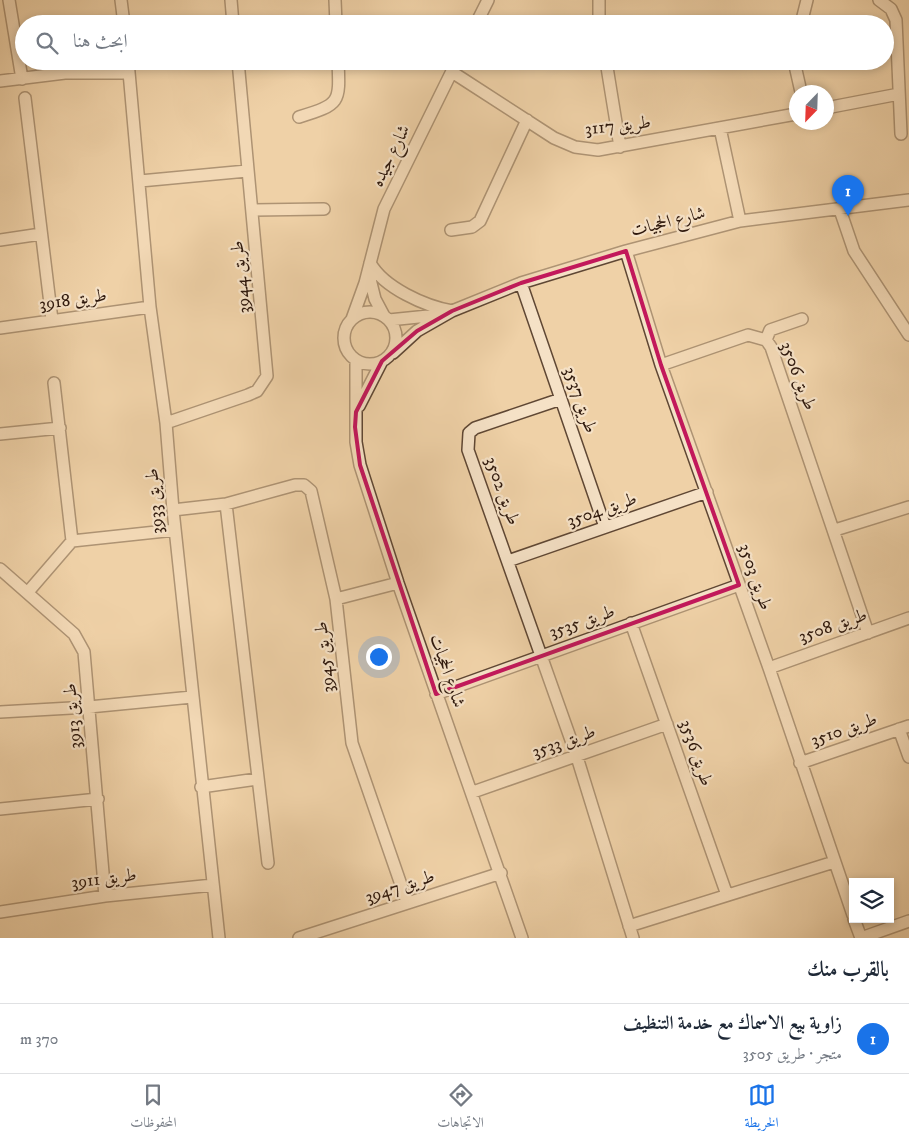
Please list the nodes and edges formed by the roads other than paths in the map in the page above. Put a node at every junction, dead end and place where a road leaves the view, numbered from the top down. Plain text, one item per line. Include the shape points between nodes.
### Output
1 (9, 0) edge
2 (121, 0) edge
3 (231, 0) edge
4 (335, 0) edge
5 (488, 0) edge
6 (598, 0) edge
7 (807, 0) edge
8 (883, 2) edge
9 (123, 15) edge
10 (232, 15) edge
11 (336, 15) edge
12 (480, 15) edge
13 (599, 15) edge
14 (803, 15) edge
15 (892, 15) edge
16 (894, 17) edge
17 (15, 36) edge
18 (21, 70) edge
19 (75, 70) edge
20 (96, 70) edge
21 (128, 70) edge
22 (239, 70) edge
23 (338, 70) edge
24 (452, 70) edge
25 (459, 70) edge
26 (607, 70) edge
27 (797, 70) edge
28 (65, 73) junction
29 (22, 79) junction
30 (0, 81) edge
31 (800, 85) edge
32 (899, 94) junction
33 (25, 98) dead end
34 (834, 106) edge
35 (789, 115) edge
36 (299, 117) dead end
37 (527, 120) junction
38 (720, 128) junction
39 (901, 134) dead end
40 (620, 147) junction
41 (247, 171) junction
42 (140, 181) junction
43 (909, 200) edge
44 (324, 209) dead end
45 (252, 210) junction
46 (840, 210) junction
47 (740, 221) junction
48 (451, 230) dead end
49 (41, 234) junction
50 (0, 240) edge
51 (626, 251) junction
52 (369, 267) junction
53 (521, 283) junction
54 (150, 307) junction
55 (448, 313) junction
56 (386, 318) junction
57 (352, 319) junction
58 (802, 319) dead end
59 (52, 320) junction
60 (0, 328) edge
61 (909, 335) edge
62 (766, 340) junction
63 (393, 353) junction
64 (356, 360) junction
65 (382, 361) junction
66 (661, 365) junction
67 (54, 383) dead end
68 (561, 399) junction
69 (356, 412) junction
70 (166, 423) junction
71 (60, 428) junction
72 (0, 434) edge
73 (708, 492) junction
74 (226, 504) junction
75 (909, 507) edge
76 (173, 510) junction
77 (605, 527) junction
78 (175, 530) junction
79 (835, 530) junction
80 (72, 541) junction
81 (508, 561) junction
82 (0, 569) edge
83 (398, 583) junction
84 (739, 585) junction
85 (28, 592) junction
86 (336, 600) junction
87 (909, 618) edge
88 (631, 623) junction
89 (868, 633) junction
90 (540, 654) junction
91 (769, 668) junction
92 (436, 694) junction
93 (192, 697) junction
94 (89, 707) junction
95 (0, 712) edge
96 (667, 724) junction
97 (904, 728) edge
98 (577, 757) junction
99 (909, 757) edge
100 (800, 763) junction
101 (257, 779) junction
102 (201, 787) junction
103 (473, 792) junction
104 (98, 800) junction
105 (0, 809) edge
106 (834, 862) junction
107 (268, 863) dead end
108 (500, 873) junction
109 (213, 884) junction
110 (727, 895) junction
111 (106, 896) junction
112 (407, 902) junction
113 (849, 905) edge
114 (0, 912) edge
115 (909, 920) edge
116 (855, 923) edge
117 (629, 926) junction
118 (318, 935) edge
119 (219, 938) edge
120 (299, 938) edge
121 (522, 938) edge
122 (633, 938) edge
123 (861, 938) edge

1 - 17 street
2 - 9 street
3 - 10 street
4 - 11 street
5 - 12 street
6 - 13 street
7 - 14 street
8 - 15 street
16 - 32 street
18 - 29 street
19 - 28 street
20 - 28 street
21 - 42 street, طريق 3933
22 - 41 street, طريق 3944
23 - 36 street via 339,93 335,102
24 - 52 street, شارع جيده via 384,209
25 - 37 street, طريق 3117
26 - 40 street
27 - 31 street
28 - 29 street
29 - 30 street
32 - 34 street
32 - 39 street
33 - 49 street
35 - 38 street, طريق 3117
37 - 40 street, طريق 3117 via 559,141 575,147 598,150
37 - 48 street via 480,221 472,227
38 - 40 street, طريق 3117
38 - 47 street
41 - 42 street
41 - 45 street, طريق 3944
42 - 54 street, طريق 3933
43 - 46 street, شارع الحجيات
44 - 45 street
45 - 70 street, طريق 3944 via 267,376 257,391
46 - 47 street, شارع الحجيات
46 - 61 street via 854,251
47 - 51 street, شارع الحجيات
49 - 50 street
49 - 59 street
51 - 53 street, شارع الحجيات
51 - 66 street, طريق 3503
52 - 55 street via 409,296
52 - 56 street, شارع جيده via 375,299
52 - 57 street, شارع جيده
53 - 55 street, شارع الحجيات
53 - 68 street, طريق 3537
54 - 59 street, طريق 3918
54 - 70 street, طريق 3933
55 - 56 street
55 - 63 street via 417,332
56 - 57 street via 364,312
56 - 63 street via 395,332
57 - 64 street via 344,330 344,344
58 - 62 street via 770,330
59 - 60 street, طريق 3918
62 - 66 street, طريق 3506 via 748,335
62 - 79 street, طريق 3506
63 - 65 street
64 - 65 street via 369,364
64 - 69 street, شارع الحجيات
65 - 69 street, شارع الحجيات
66 - 73 street, طريق 3503
67 - 71 street
68 - 77 street, طريق 3537
68 - 81 street, طريق 3502 via 475,428 469,433 468,450
69 - 83 street, شارع الحجيات via 360,465
70 - 76 street, طريق 3933
71 - 72 street
71 - 80 street
73 - 77 street, طريق 3504
73 - 84 street, طريق 3503
74 - 76 street, طريق 3945
74 - 86 street, طريق 3945 via 294,486 304,485 311,491
74 - 101 street
75 - 79 street
76 - 78 street, طريق 3933
77 - 81 street, طريق 3504
78 - 80 street
78 - 93 street, طريق 3933
79 - 89 street, طريق 3506
80 - 85 street
81 - 90 street, طريق 3502
82 - 85 street, طريق 3913
83 - 86 street
83 - 92 street, شارع الحجيات
84 - 88 street, طريق 3535
84 - 91 street, طريق 3503
85 - 94 street, طريق 3913 via 82,645
86 - 112 street, طريق 3945 via 352,743
87 - 89 street, طريق 3508
88 - 90 street, طريق 3535
88 - 96 street, طريق 3536
89 - 91 street, طريق 3508
90 - 92 street, طريق 3535
90 - 98 street
91 - 100 street, طريق 3503
92 - 103 street, شارع الحجيات
93 - 94 street
93 - 102 street, طريق 3933
94 - 95 street
94 - 104 street, طريق 3913
96 - 98 street, طريق 3533
96 - 110 street, طريق 3536
97 - 99 street, طريق 3510
97 - 100 street, طريق 3510
98 - 103 street, طريق 3533
98 - 117 street
100 - 106 street, طريق 3503
101 - 102 street
101 - 107 street
102 - 109 street, طريق 3933
103 - 108 street, شارع الحجيات
104 - 105 street
104 - 111 street, طريق 3913
106 - 110 street
106 - 113 street, طريق 3503
108 - 112 street, طريق 3947
108 - 121 street, شارع الحجيات
109 - 111 street, طريق 3911
109 - 119 street, طريق 3933
110 - 117 street
111 - 114 street, طريق 3911
112 - 118 street, طريق 3947
115 - 123 street
116 - 123 street
117 - 122 street
118 - 120 street, طريق 3947

